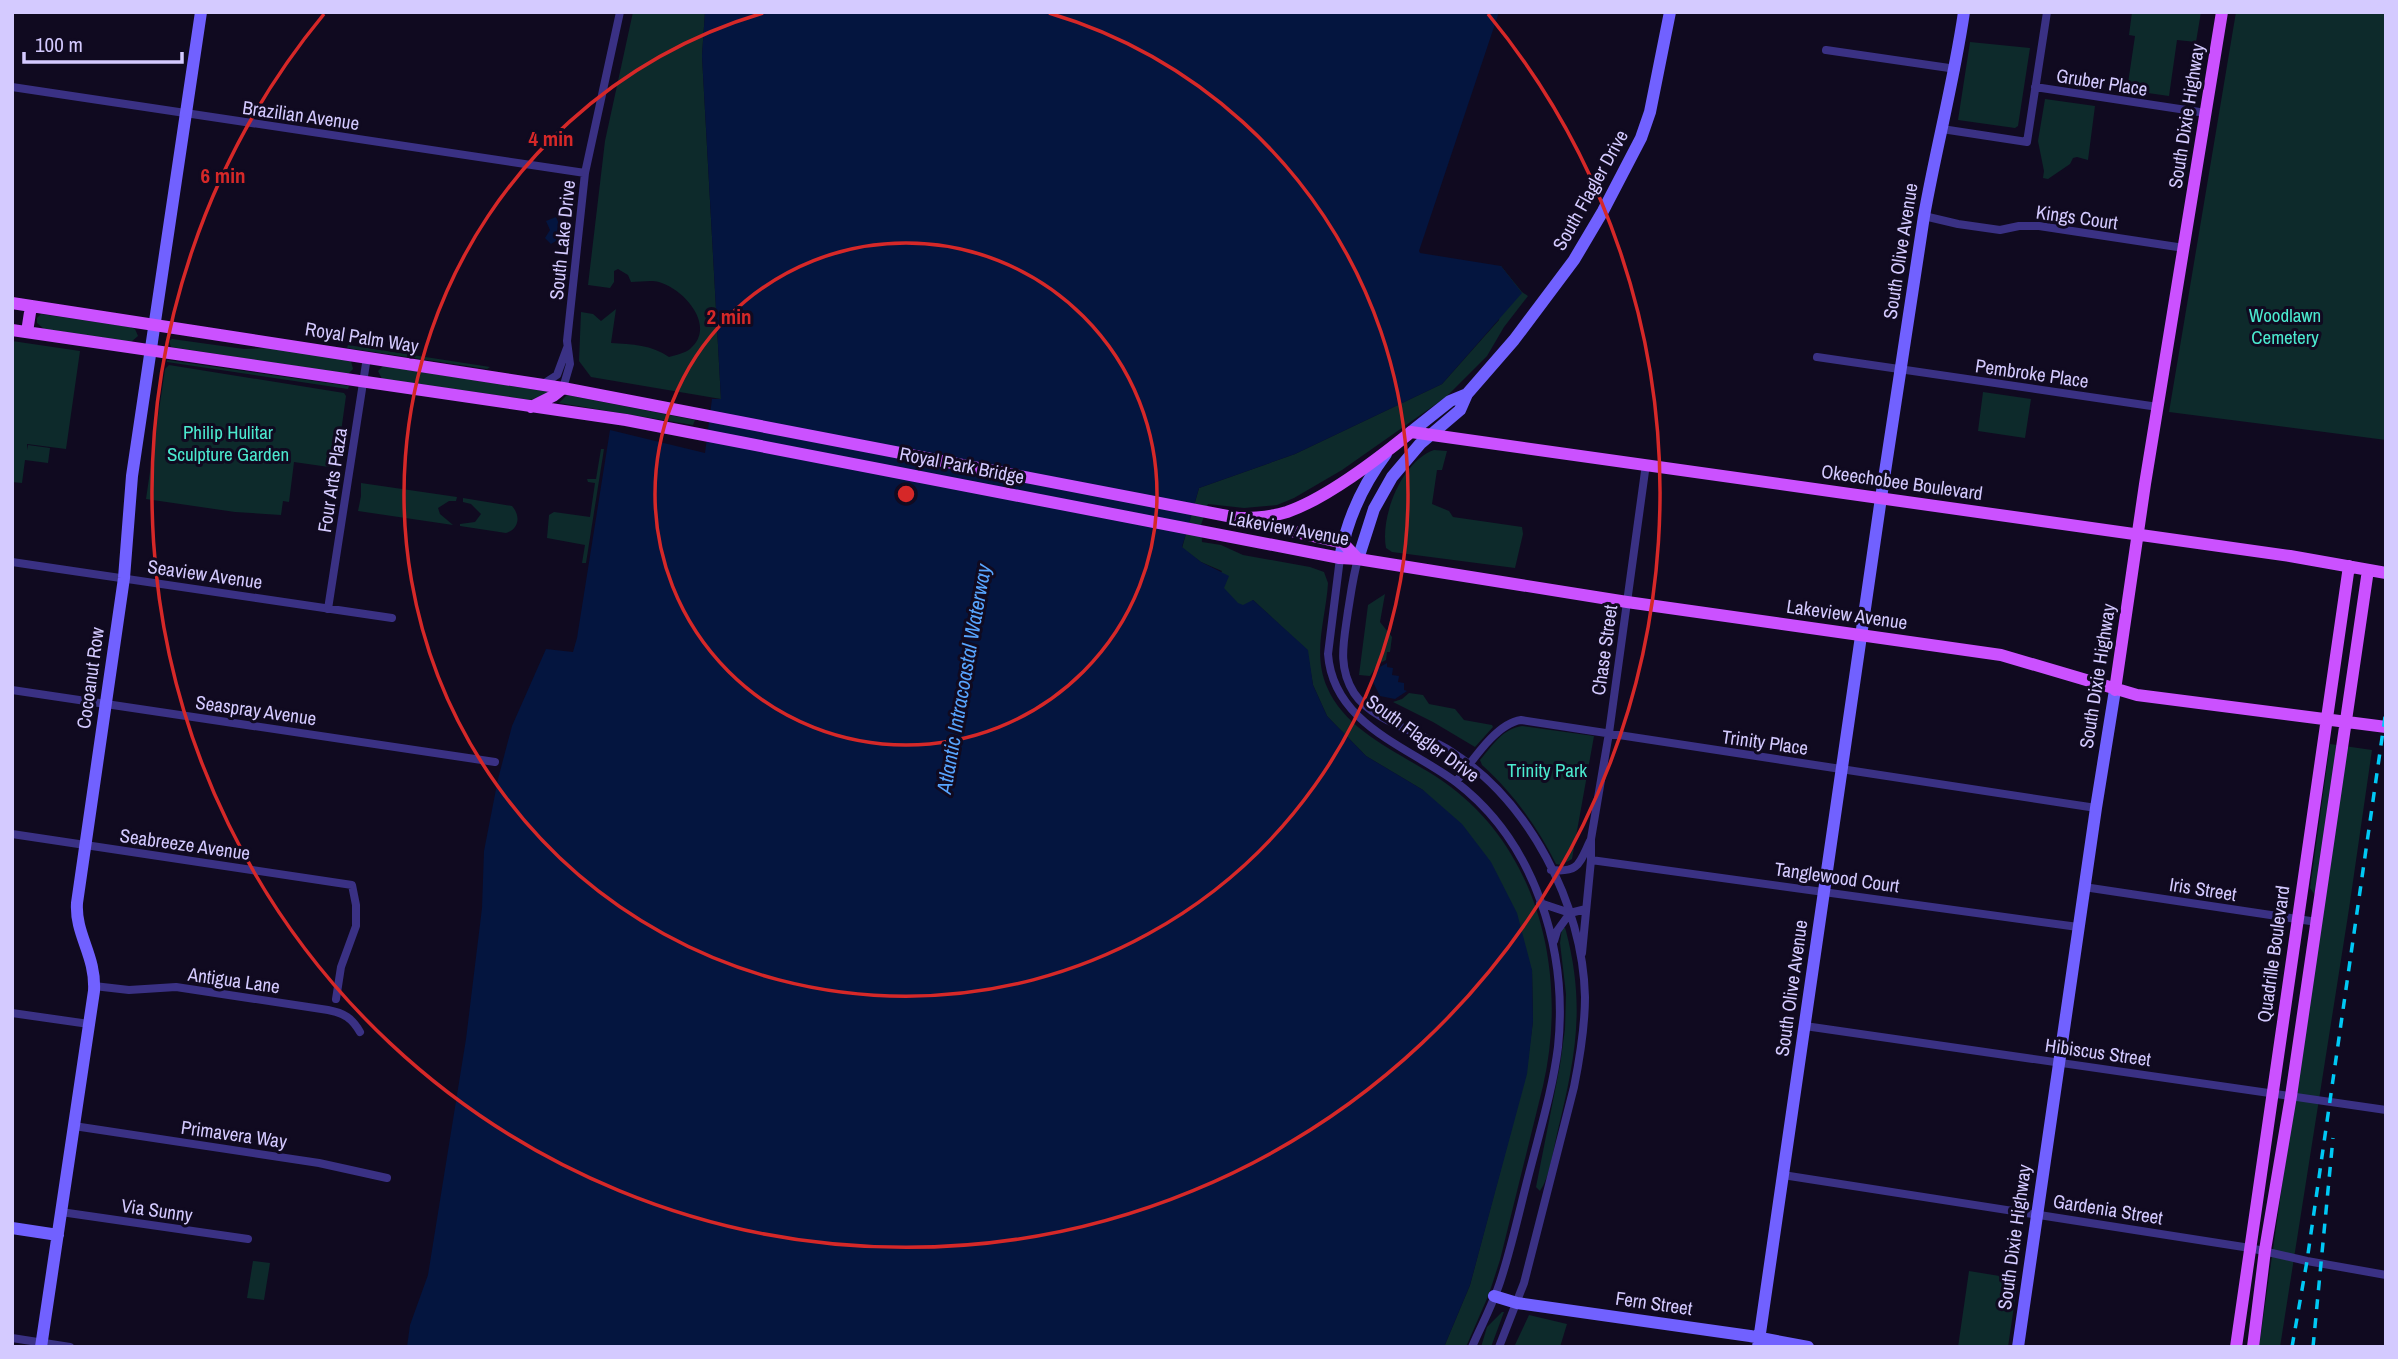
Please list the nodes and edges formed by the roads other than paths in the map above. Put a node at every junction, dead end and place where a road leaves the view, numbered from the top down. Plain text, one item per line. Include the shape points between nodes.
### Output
1 (201, 12) edge
2 (620, 12) edge
3 (1670, 12) edge
4 (1964, 12) edge
5 (2047, 12) edge
6 (2222, 12) edge
7 (1826, 50) dead end
8 (1956, 69) junction
9 (12, 88) edge
10 (2035, 88) junction
11 (2206, 113) junction
12 (187, 114) junction
13 (1942, 130) junction
14 (585, 173) junction
15 (1924, 216) junction
16 (2184, 248) junction
17 (12, 303) edge
18 (31, 306) junction
19 (155, 324) junction
20 (12, 330) edge
21 (27, 332) junction
22 (567, 348) junction
23 (151, 350) junction
24 (367, 357) junction
25 (1817, 357) dead end
26 (1901, 369) junction
27 (363, 383) junction
28 (543, 384) junction
29 (563, 388) junction
30 (1467, 394) junction
31 (531, 407) junction
32 (2158, 407) junction
33 (705, 415) joint
34 (1411, 432) junction
35 (1431, 435) junction
36 (1388, 451) junction
37 (1646, 464) junction
38 (1881, 498) junction
39 (1238, 518) junction
40 (1214, 534) joint
41 (2138, 534) junction
42 (1343, 543) junction
43 (1340, 558) junction
44 (1358, 559) junction
45 (12, 562) edge
46 (2349, 566) junction
47 (2368, 570) junction
48 (2386, 573) edge
49 (124, 578) junction
50 (1627, 602) junction
51 (328, 609) junction
52 (392, 618) dead end
53 (1861, 635) junction
54 (12, 690) edge
55 (2115, 690) junction
56 (105, 704) junction
57 (2327, 720) junction
58 (2345, 723) junction
59 (2386, 727) edge
60 (1609, 733) junction
61 (495, 762) dead end
62 (1470, 764) junction
63 (1842, 769) junction
64 (1456, 782) junction
65 (2096, 808) junction
66 (12, 834) edge
67 (1591, 839) junction
68 (85, 845) junction
69 (1591, 860) junction
70 (1552, 870) junction
71 (2084, 887) junction
72 (1825, 891) junction
73 (1541, 903) junction
74 (1586, 909) junction
75 (1570, 913) junction
76 (2298, 919) junction
77 (2317, 922) junction
78 (2078, 927) junction
79 (1553, 944) junction
80 (1581, 958) junction
81 (94, 986) junction
82 (336, 999) dead end
83 (12, 1013) edge
84 (89, 1024) junction
85 (1805, 1026) junction
86 (360, 1032) dead end
87 (2058, 1063) junction
88 (2272, 1094) junction
89 (2291, 1096) junction
90 (2386, 1110) edge
91 (74, 1126) junction
92 (1783, 1175) junction
93 (387, 1178) dead end
94 (61, 1212) junction
95 (2037, 1214) junction
96 (12, 1228) edge
97 (58, 1235) junction
98 (248, 1239) dead end
99 (2250, 1248) junction
100 (2265, 1250) junction
101 (2386, 1275) edge
102 (1494, 1296) junction
103 (1517, 1303) junction
104 (12, 1338) edge
105 (1759, 1342) edge
106 (41, 1345) edge
107 (70, 1347) edge
108 (1472, 1347) edge
109 (1499, 1347) edge
110 (1808, 1347) edge
111 (2018, 1347) edge
112 (2236, 1347) edge
113 (2253, 1347) edge

1 - 12 street, Cocoanut Row
2 - 14 street, South Lake Drive
3 - 30 street, South Flagler Drive via 1650,112 1603,211 1574,260
4 - 8 street, South Olive Avenue
5 - 10 street
6 - 11 main road, South Dixie Highway
7 - 8 street
8 - 13 street, South Olive Avenue
9 - 12 street, Brazilian Avenue
10 - 11 street, Gruber Place
10 - 13 street via 2027,142
11 - 16 main road, South Dixie Highway
12 - 14 street, Brazilian Avenue
12 - 19 street, Cocoanut Row
13 - 15 street, South Olive Avenue
14 - 22 street, South Lake Drive
15 - 16 street, Kings Court via 2000,230 2039,226
15 - 26 street, South Olive Avenue
16 - 32 main road, South Dixie Highway
17 - 18 main road, Royal Palm Way
18 - 19 main road, Royal Palm Way
18 - 21 main road
19 - 23 street, Cocoanut Row
19 - 24 main road, Royal Palm Way
20 - 21 main road
21 - 23 main road
22 - 28 street, South Lake Drive via 556,375
22 - 29 street, South Lake Drive via 570,365
23 - 27 main road
23 - 49 street, Cocoanut Row via 131,489
24 - 27 street, Four Arts Plaza
24 - 28 main road, Royal Palm Way
25 - 26 street, Pembroke Place
26 - 32 street, Pembroke Place
26 - 38 street, South Olive Avenue
27 - 31 main road
27 - 51 street, Four Arts Plaza
28 - 29 main road, Royal Palm Way
29 - 31 main road
29 - 33 main road, Royal Palm Way
30 - 34 street, South Flagler Drive via 1450,401
30 - 35 street, South Flagler Drive via 1460,410
31 - 40 main road, Royal Park Bridge via 702,434
32 - 41 main road, South Dixie Highway
33 - 39 main road, Royal Park Bridge
34 - 35 main road, Okeechobee Boulevard
34 - 36 main road, South Flagler Drive
35 - 37 main road, Okeechobee Boulevard
35 - 44 street, South Flagler Drive via 1386,486 1368,523
36 - 39 main road via 1304,505 1272,515
36 - 42 street, South Flagler Drive via 1363,487
37 - 38 main road, Okeechobee Boulevard
37 - 50 street, Chase Street
38 - 41 main road, Okeechobee Boulevard
38 - 53 street, South Olive Avenue
39 - 42 main road, Lakeview Avenue
40 - 43 main road, Lakeview Avenue
41 - 46 main road, Okeechobee Boulevard
41 - 55 main road, South Dixie Highway
42 - 43 street, South Flagler Drive
42 - 44 main road, Lakeview Avenue
43 - 44 main road, Lakeview Avenue
43 - 64 street, South Flagler Drive via 1328,654 1335,687 1365,723
44 - 50 main road, Lakeview Avenue
44 - 62 street, South Flagler Drive via 1342,651 1350,686 1366,707
45 - 49 street, Seaview Avenue
46 - 47 main road, Okeechobee Boulevard
46 - 57 main road, Quadrille Boulevard
47 - 48 main road, Okeechobee Boulevard
47 - 58 main road, Quadrille Boulevard
49 - 51 street, Seaview Avenue
49 - 56 street, Cocoanut Row
50 - 53 main road, Lakeview Avenue
50 - 60 street, Chase Street
51 - 52 street, Seaview Avenue
53 - 55 main road, Lakeview Avenue via 2001,655
53 - 63 street, South Olive Avenue
54 - 56 street, Seaspray Avenue
55 - 57 main road, Lakeview Avenue
55 - 65 street, South Dixie Highway
56 - 61 street, Seaspray Avenue
56 - 68 street, Cocoanut Row
57 - 58 main road
57 - 76 main road, Quadrille Boulevard
58 - 59 main road
58 - 77 main road, Quadrille Boulevard
60 - 62 street, Trinity Place via 1513,721 1499,730
60 - 63 street, Trinity Place
60 - 67 street, Chase Street
62 - 64 street, Trinity Place
62 - 70 street, South Flagler Drive via 1515,808
63 - 65 street, Trinity Place
63 - 72 street, South Olive Avenue
64 - 73 street, South Flagler Drive via 1508,837
65 - 71 street, South Dixie Highway
66 - 68 street, Seabreeze Avenue
67 - 69 street, Chase Street
67 - 70 street, Chase Street via 1573,870
68 - 81 street, Cocoanut Row via 76,913 93,963
68 - 82 street, Seabreeze Avenue via 352,885 356,926 341,967
69 - 72 street, Tanglewood Court
69 - 74 street, Chase Street
70 - 75 street, South Flagler Drive
71 - 76 street, Iris Street
71 - 78 street, South Dixie Highway
72 - 78 street, Tanglewood Court
72 - 85 street, South Olive Avenue
73 - 75 street
73 - 79 street, South Flagler Drive
74 - 75 street
74 - 80 street, Chase Street
75 - 79 street
75 - 80 street, South Flagler Drive
76 - 77 street, Iris Street
76 - 88 main road, Quadrille Boulevard
77 - 89 main road, Quadrille Boulevard
78 - 87 street, South Dixie Highway
79 - 102 street, South Flagler Drive via 1559,983 1558,1049
80 - 103 street, South Flagler Drive via 1585,996 1581,1054
81 - 84 street, Cocoanut Row
81 - 86 street, Antigua Lane via 185,988 328,1010 346,1015
83 - 84 street
84 - 91 street, Cocoanut Row
85 - 87 street, Hibiscus Street
85 - 92 street, South Olive Avenue
87 - 88 street, Hibiscus Street
87 - 95 street, South Dixie Highway
88 - 89 street, Hibiscus Street
88 - 99 main road, Quadrille Boulevard
89 - 90 street, Hibiscus Street
89 - 100 main road, Quadrille Boulevard
91 - 93 street, Primavera Way via 319,1163
91 - 94 street, Cocoanut Row
92 - 95 street, Gardenia Street
92 - 105 street, South Olive Avenue
94 - 97 street, Cocoanut Row
94 - 98 street, Via Sunny
95 - 99 street, Gardenia Street
95 - 111 street, South Dixie Highway
96 - 97 street
97 - 106 street, Cocoanut Row
99 - 100 street, Gardenia Street
99 - 112 main road, Quadrille Boulevard
100 - 101 street, Gardenia Street
100 - 113 main road, Quadrille Boulevard
102 - 103 street, Fern Street
102 - 108 street, South Flagler Drive
103 - 105 street, Fern Street
103 - 109 street, South Flagler Drive
104 - 106 street
105 - 110 street, Fern Street
106 - 107 street

